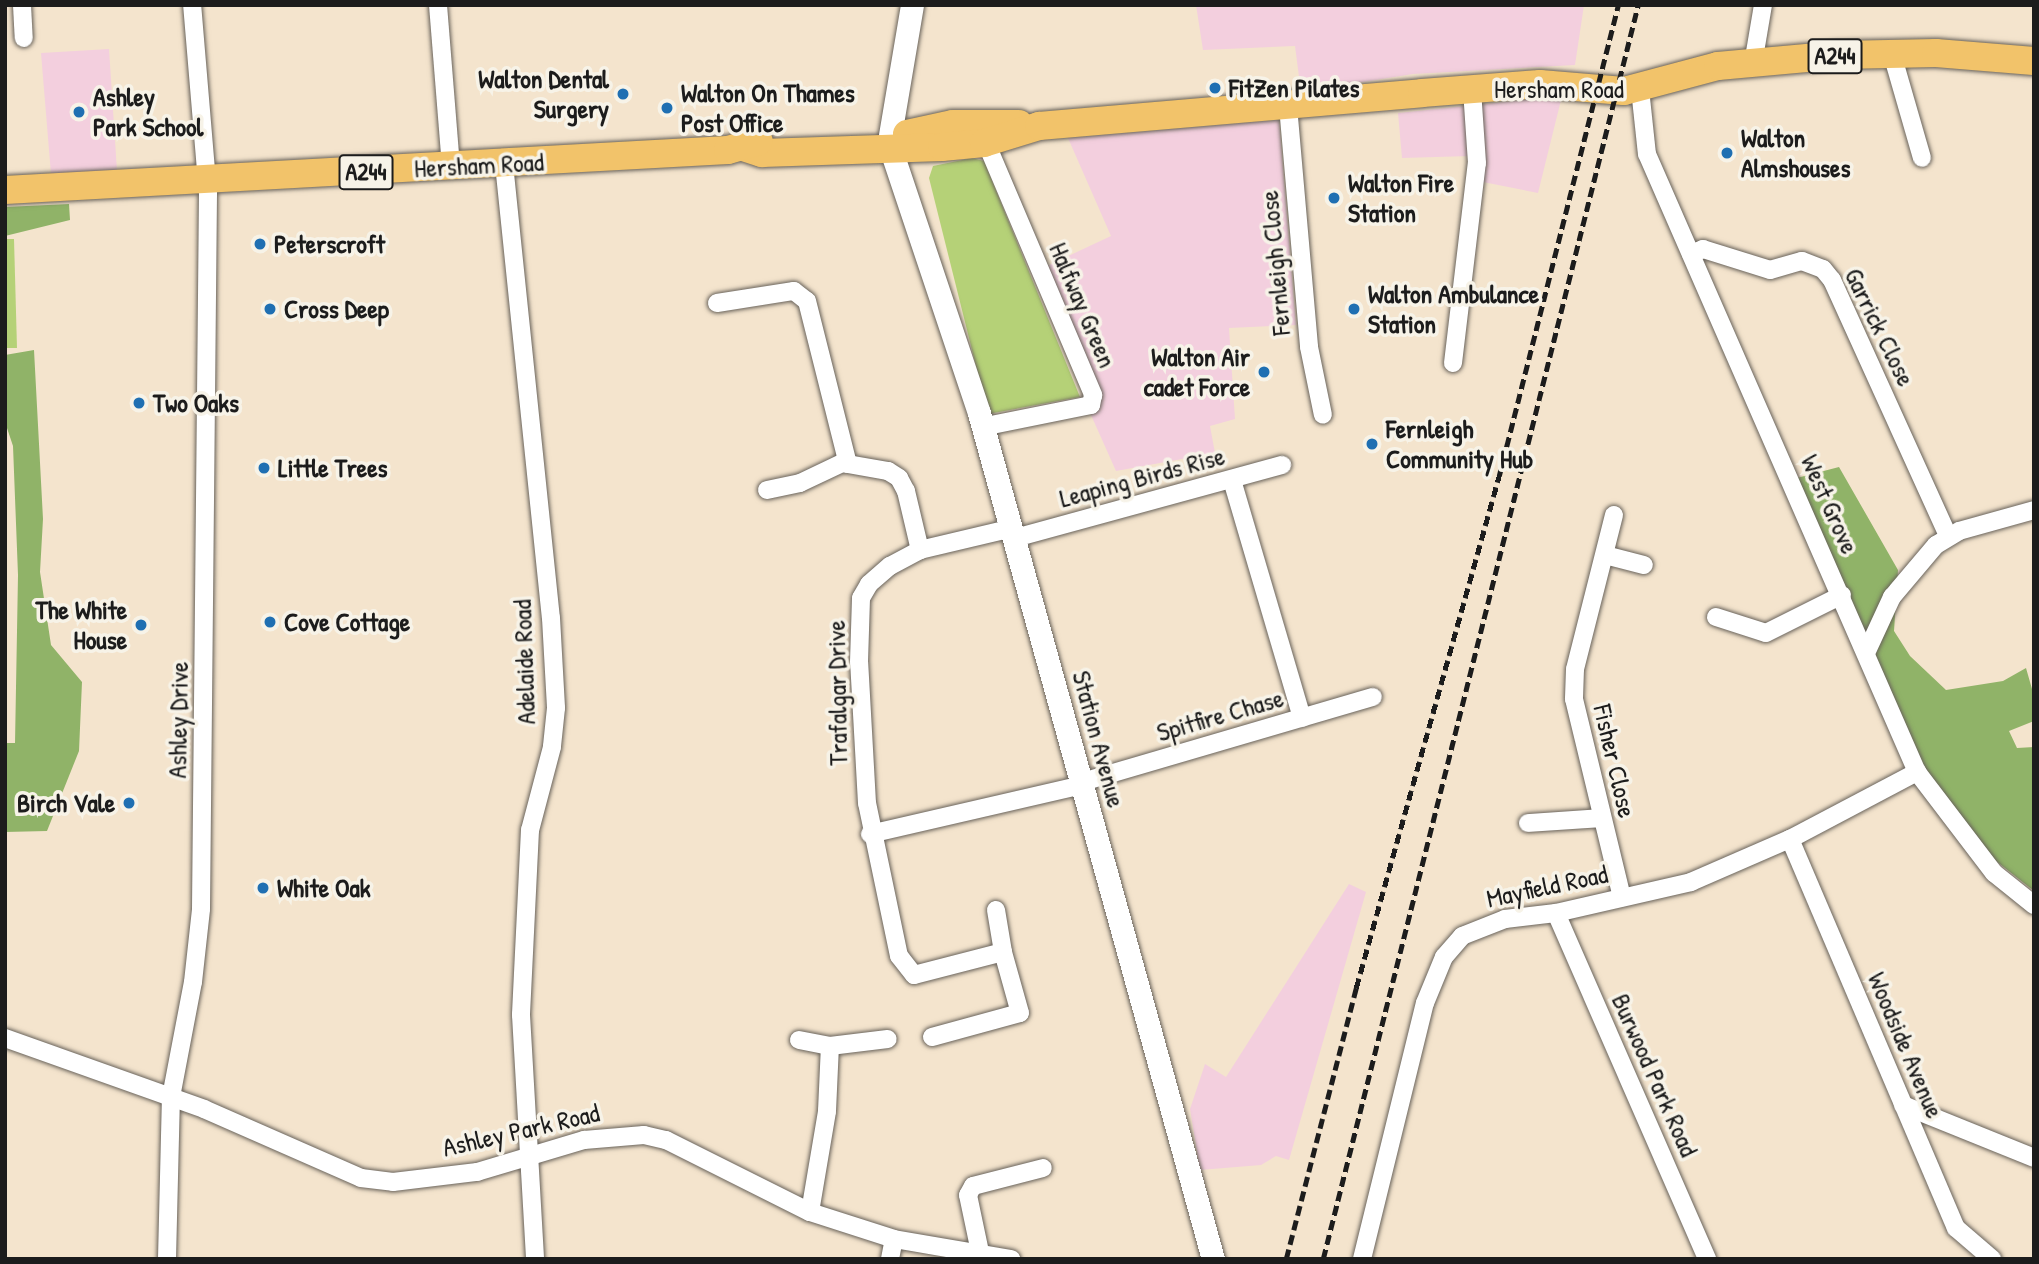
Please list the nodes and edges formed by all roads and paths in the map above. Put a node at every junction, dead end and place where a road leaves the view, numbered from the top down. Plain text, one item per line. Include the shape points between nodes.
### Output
1 (22, 5) edge
2 (192, 5) edge
3 (438, 5) edge
4 (913, 5) edge
5 (1763, 5) edge
6 (5, 27) edge
7 (1892, 54) junction
8 (2034, 61) edge
9 (1752, 64) junction
10 (1472, 89) junction
11 (1640, 89) junction
12 (1288, 106) junction
13 (982, 133) junction
14 (899, 142) junction
15 (1923, 158) dead end
16 (504, 164) junction
17 (451, 167) junction
18 (207, 181) junction
19 (5, 190) edge
20 (1691, 254) junction
21 (717, 303) dead end
22 (1453, 363) dead end
23 (1323, 415) dead end
24 (982, 427) junction
25 (848, 464) junction
26 (1282, 465) dead end
27 (1232, 480) junction
28 (768, 490) dead end
29 (2034, 510) edge
30 (1614, 515) dead end
31 (1013, 533) junction
32 (1948, 536) junction
33 (920, 550) junction
34 (1605, 555) junction
35 (1644, 565) dead end
36 (1842, 594) junction
37 (1716, 617) dead end
38 (1867, 651) junction
39 (1373, 697) dead end
40 (1302, 719) junction
41 (1917, 772) junction
42 (1083, 784) junction
43 (1601, 818) junction
44 (1528, 823) dead end
45 (870, 834) junction
46 (1790, 839) junction
47 (1622, 897) junction
48 (2034, 905) edge
49 (996, 911) dead end
50 (1556, 913) junction
51 (1003, 953) junction
52 (932, 1037) dead end
53 (5, 1038) edge
54 (888, 1039) dead end
55 (799, 1040) dead end
56 (830, 1046) junction
57 (171, 1097) junction
58 (1903, 1105) junction
59 (1950, 1126) junction
60 (1918, 1139) junction
61 (530, 1157) junction
62 (2034, 1158) edge
63 (1043, 1168) dead end
64 (810, 1212) junction
65 (894, 1239) junction
66 (980, 1252) junction
67 (1211, 1257) edge
68 (167, 1259) edge
69 (535, 1259) edge
70 (890, 1259) edge
71 (1011, 1259) edge
72 (1362, 1259) edge
73 (1707, 1259) edge
74 (1992, 1259) edge

1 - 6 street via 24,32
2 - 18 street, Ashley Drive
3 - 17 street
4 - 14 street, Station Avenue
5 - 9 street
7 - 8 main road, Hersham Road / A244
7 - 9 main road, Hersham Road / A244
7 - 15 street
9 - 11 main road, Hersham Road / A244 via 1685,72
10 - 11 main road, Hersham Road / A244 via 1567,84
10 - 12 main road, Hersham Road / A244
10 - 22 street via 1476,163
11 - 20 street, West Grove via 1647,154
12 - 13 main road, Hersham Road / A244
12 - 23 street, Fernleigh Close via 1309,347
13 - 14 main road, Hersham Road / A244
13 - 24 street, Halfway Green via 1093,395 1091,405
14 - 16 main road, Hersham Road / A244 via 762,153 743,147
14 - 24 street, Station Avenue via 926,220 922,236
16 - 17 main road, Hersham Road / A244
16 - 61 street, Adelaide Road via 551,618 556,708 552,747 530,830 521,1015
17 - 18 main road, Hersham Road / A244
18 - 19 main road, Hersham Road / A244
18 - 57 street, Ashley Drive via 201,909 193,982
20 - 32 street, Garrick Close via 1703,249 1770,270 1802,261 1823,269 1832,279
20 - 36 street, West Grove
21 - 25 street via 794,291 807,301
24 - 31 street, Station Avenue
25 - 28 street
25 - 33 street via 874,467 899,478
26 - 27 street, Leaping Birds Rise
27 - 31 street, Leaping Birds Rise
27 - 40 street
29 - 32 street
30 - 34 street, Fisher Close
31 - 33 street, Trafalgar Drive
31 - 42 street, Station Avenue
32 - 38 street via 1892,597
33 - 45 street, Trafalgar Drive via 869,583 861,598 859,662
34 - 35 street
34 - 43 street, Fisher Close via 1573,683 1576,719
36 - 37 street via 1766,632
36 - 38 street, West Grove
38 - 41 street, West Grove
39 - 40 street, Spitfire Chase
40 - 42 street, Spitfire Chase
41 - 46 street, Mayfield Road
41 - 48 street, West Grove via 1994,873
42 - 45 street, Spitfire Chase
42 - 67 street, Station Avenue
43 - 44 street
43 - 47 street, Fisher Close
45 - 51 street, Trafalgar Drive via 903,965 914,975
46 - 47 street, Mayfield Road via 1691,882
46 - 58 street, Woodside Avenue
47 - 50 street, Mayfield Road
49 - 51 street
50 - 72 street, Mayfield Road via 1506,919 1473,929 1444,957 1425,1003
50 - 73 street, Burwood Park Road
51 - 52 street via 1020,1013
53 - 57 street, Ashley Park Road
54 - 56 street
55 - 56 street
56 - 64 street via 827,1111
57 - 61 street, Ashley Park Road via 361,1178 393,1182 477,1172
57 - 68 street, Ashley Drive
58 - 59 street
58 - 60 street, Woodside Avenue
59 - 60 street
59 - 62 street
60 - 74 street, Woodside Avenue via 1956,1228
61 - 64 street, Ashley Park Road via 584,1140 645,1135 666,1140
61 - 69 street, Adelaide Road
63 - 66 street via 974,1186 968,1195
64 - 65 street, Ashley Park Road
65 - 66 street, Ashley Park Road
65 - 70 street
66 - 71 street, Ashley Park Road

